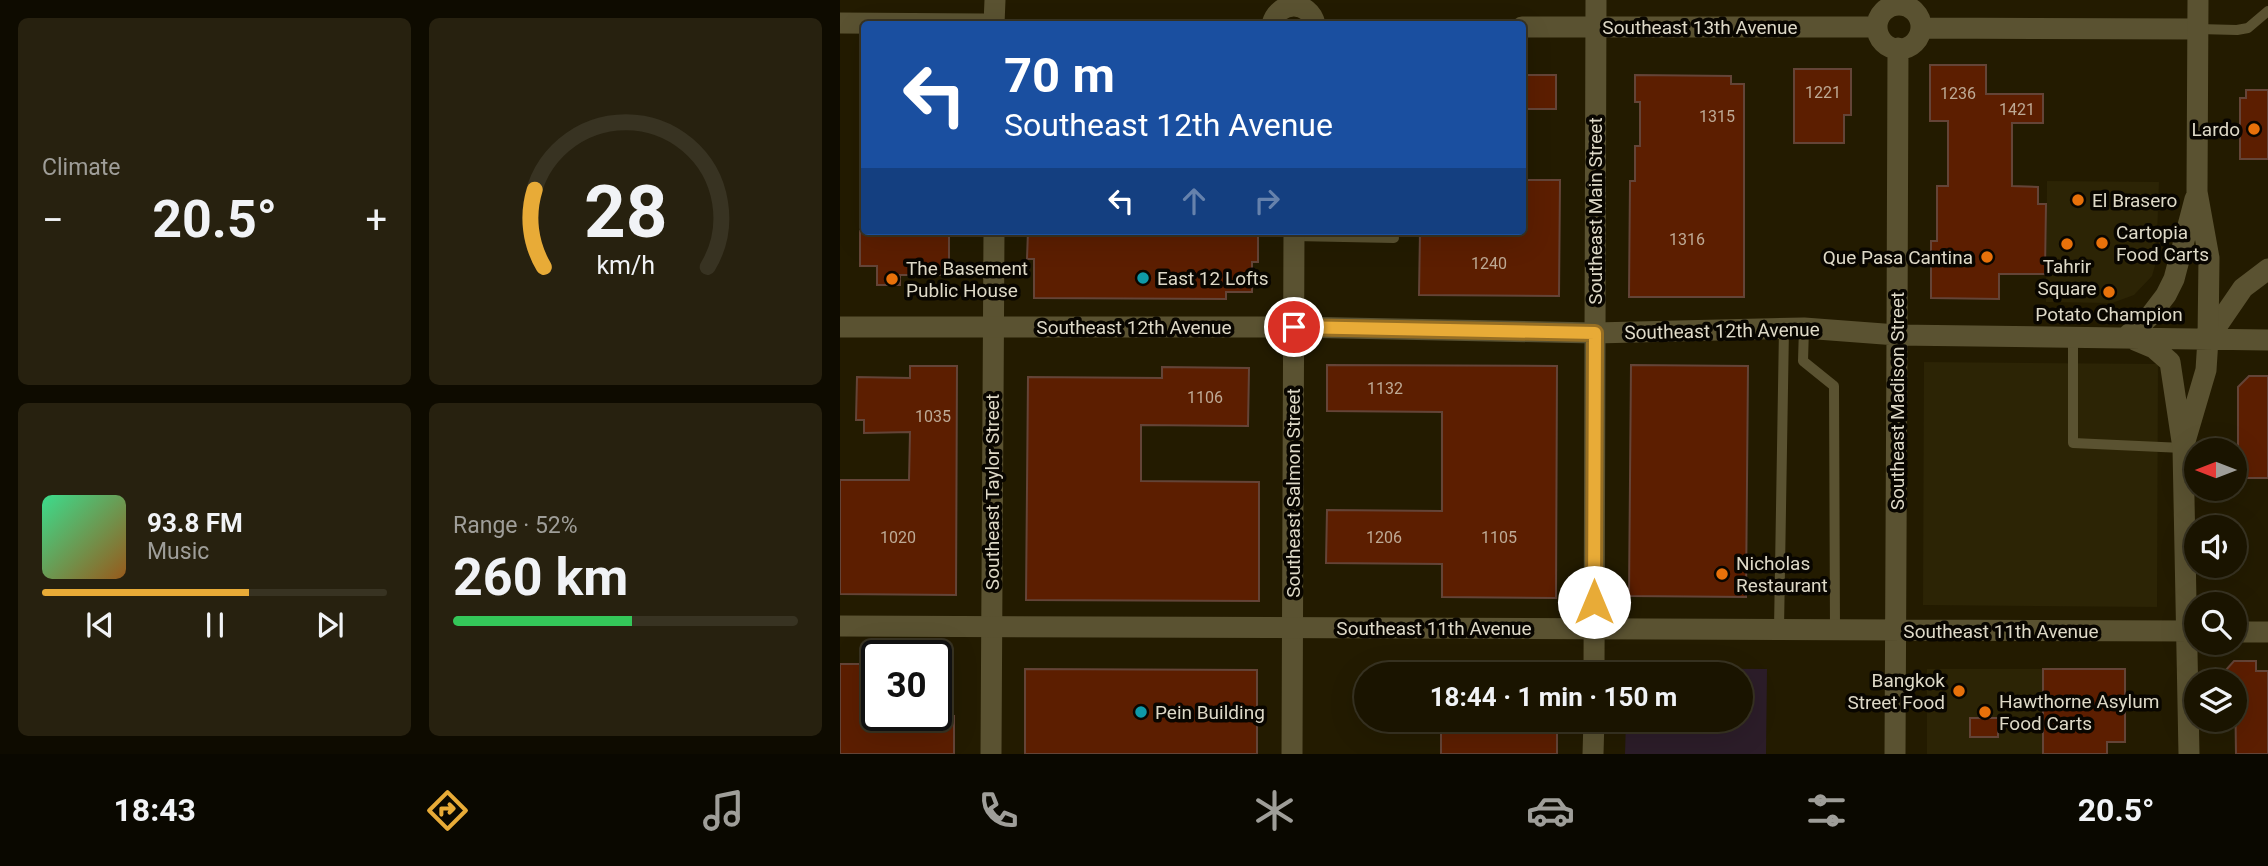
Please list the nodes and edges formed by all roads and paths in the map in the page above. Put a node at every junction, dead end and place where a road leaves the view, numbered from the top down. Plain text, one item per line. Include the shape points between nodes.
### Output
1 (995, 0) edge
2 (1596, 0) edge
3 (2198, 0) edge
4 (1294, 3) edge
5 (1897, 3) edge
6 (2268, 11) edge
7 (994, 21) edge
8 (1273, 21) edge
9 (1314, 21) edge
10 (840, 23) edge
11 (861, 23) edge
12 (1526, 27) edge
13 (1596, 27) junction
14 (1877, 27) junction
15 (1920, 28) junction
16 (2198, 29) junction
17 (1898, 48) junction
18 (2197, 192) junction
19 (994, 235) edge
20 (1294, 235) edge
21 (1314, 235) edge
22 (1394, 239) dead end
23 (2268, 269) edge
24 (840, 327) edge
25 (1294, 327) junction
26 (993, 328) junction
27 (1794, 328) junction
28 (1595, 333) junction
29 (1897, 335) junction
30 (2073, 337) junction
31 (2126, 337) junction
32 (2208, 339) junction
33 (2268, 340) edge
34 (2183, 448) junction
35 (2190, 592) edge
36 (840, 626) edge
37 (992, 626) junction
38 (1293, 627) junction
39 (1594, 629) junction
40 (1779, 629) junction
41 (1835, 630) junction
42 (1896, 630) junction
43 (2184, 631) edge
44 (2247, 632) edge
45 (2268, 632) edge
46 (2191, 655) edge
47 (1594, 662) edge
48 (1594, 732) edge
49 (991, 754) edge
50 (1292, 754) edge
51 (1593, 754) edge
52 (1895, 754) edge
53 (2189, 754) edge

1 - 7 main road
2 - 13 main road, Southeast Main Street
3 - 16 main road
4 - 8 main road via 1281,9
4 - 9 main road via 1307,9
5 - 14 main road via 1882,12
5 - 15 main road via 1913,11
6 - 16 lane via 2248,28
10 - 11 main road
12 - 13 main road, Southeast 13th Avenue
13 - 14 main road, Southeast 13th Avenue
13 - 28 main road, Southeast Main Street
14 - 17 main road via 1882,41
15 - 16 main road
15 - 17 main road via 1913,44
16 - 18 main road
17 - 29 main road, Southeast Madison Street
18 - 31 main road via 2166,296
18 - 32 main road via 2209,258
19 - 26 main road, Southeast Taylor Street
20 - 25 main road, Southeast Salmon Street
21 - 22 lane
23 - 32 main road via 2243,288
24 - 26 main road, Southeast 12th Avenue
25 - 26 main road, Southeast 12th Avenue
25 - 28 main road, Southeast 12th Avenue
25 - 38 main road, Southeast Salmon Street
26 - 37 main road, Southeast Taylor Street
27 - 28 main road, Southeast 12th Avenue
27 - 29 main road, Southeast 12th Avenue
27 - 40 lane
27 - 41 lane via 1804,361 1834,386
28 - 39 main road, Southeast Main Street
29 - 30 main road, Southeast 12th Avenue
29 - 42 main road, Southeast Madison Street
30 - 31 main road, Southeast 12th Avenue
30 - 34 lane via 2073,443
31 - 32 main road, Southeast 12th Avenue
31 - 34 main road via 2154,348 2170,362
32 - 33 main road, Southeast 12th Avenue
32 - 34 main road via 2206,370
34 - 35 main road
36 - 37 main road, Southeast 11th Avenue
37 - 38 main road, Southeast 11th Avenue
37 - 49 main road, Southeast Taylor Street
38 - 39 main road, Southeast 11th Avenue
38 - 50 main road, Southeast Salmon Street
39 - 40 main road, Southeast 11th Avenue
39 - 47 main road, Southeast Main Street
40 - 41 main road, Southeast 11th Avenue
41 - 42 main road, Southeast 11th Avenue
42 - 43 main road, Southeast 11th Avenue
42 - 52 main road, Southeast Madison Street
44 - 45 main road
46 - 53 main road
48 - 51 main road

